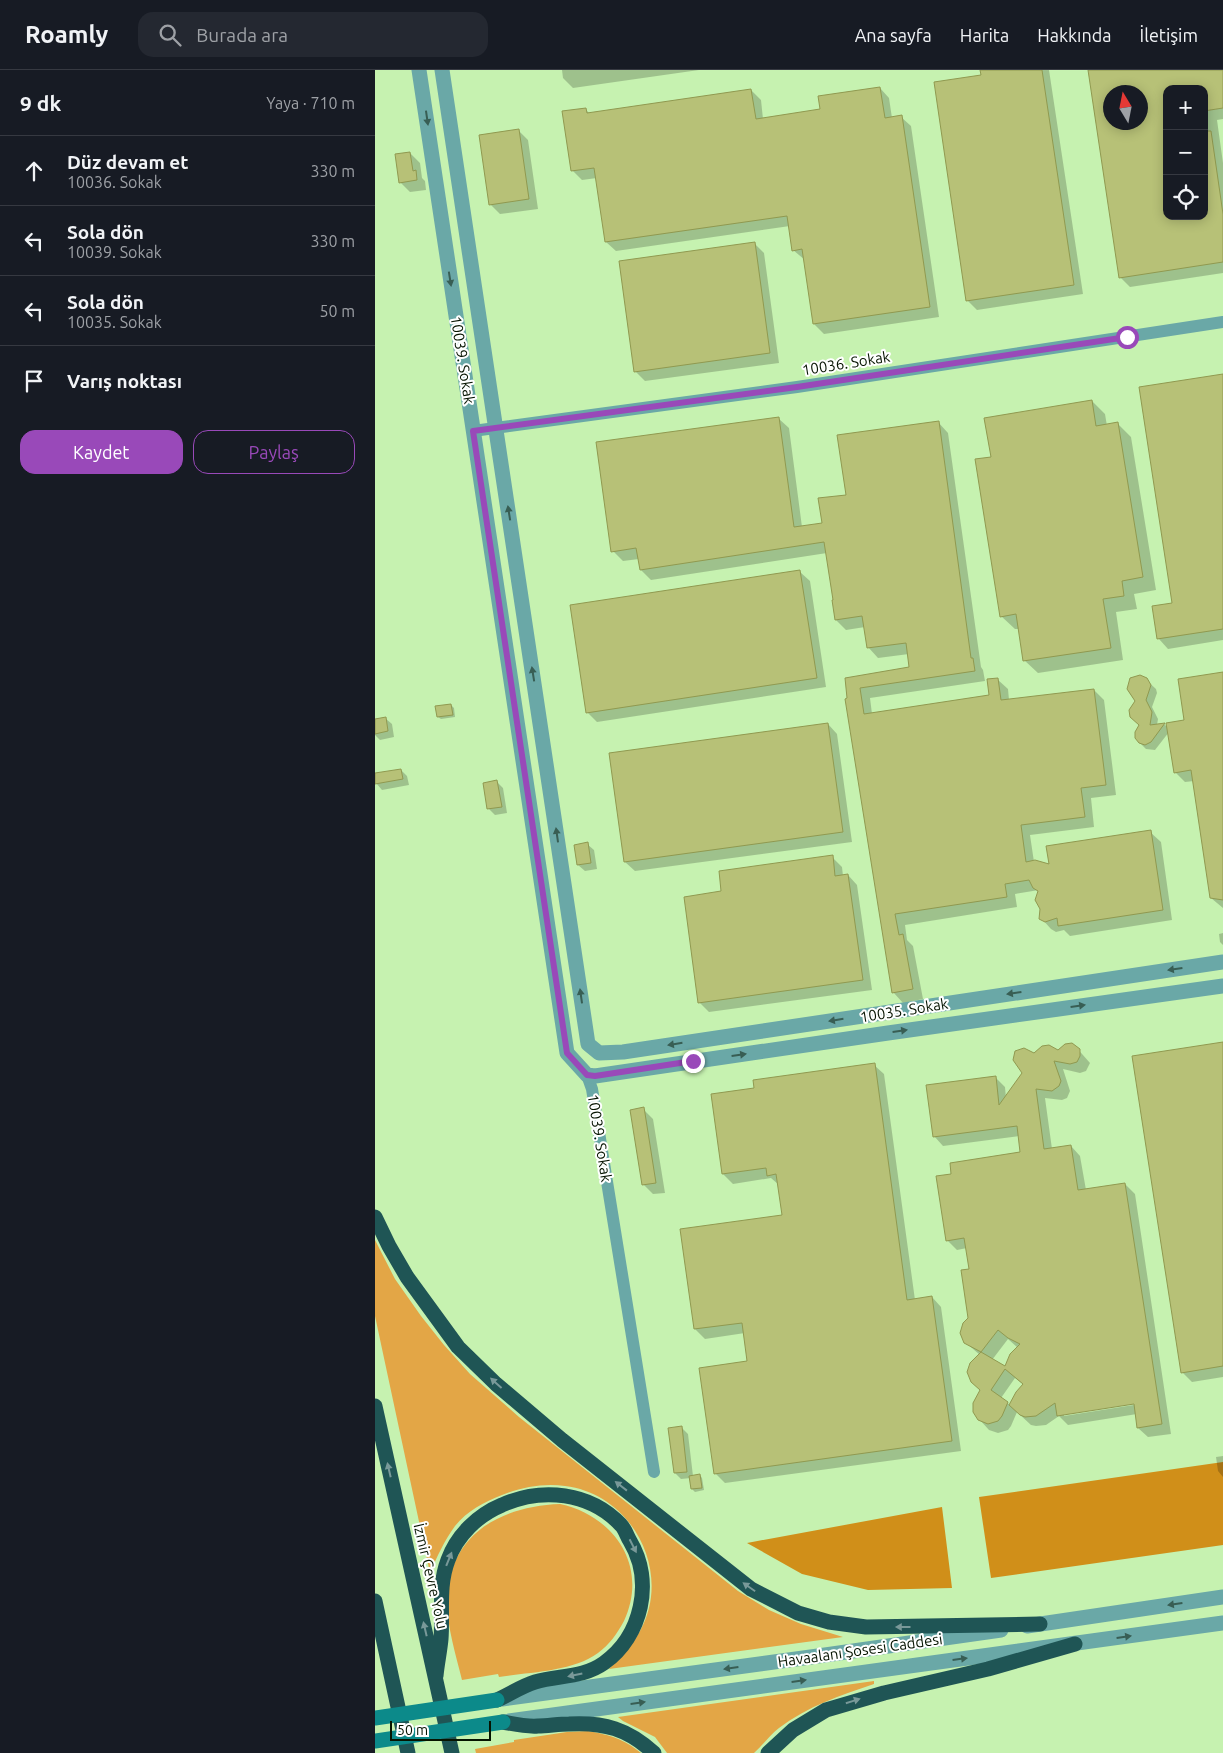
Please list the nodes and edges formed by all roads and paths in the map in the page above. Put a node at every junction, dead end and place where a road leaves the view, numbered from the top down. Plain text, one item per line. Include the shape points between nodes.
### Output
1 (419, 70) edge
2 (442, 70) edge
3 (1223, 322) edge
4 (496, 427) junction
5 (473, 431) junction
6 (1223, 962) edge
7 (1223, 986) edge
8 (588, 1044) joint
9 (587, 1075) junction
10 (375, 1217) edge
11 (375, 1406) edge
12 (653, 1472) dead end
13 (1223, 1597) edge
14 (375, 1601) edge
15 (1223, 1623) edge
16 (1039, 1624) junction
17 (375, 1627) edge
18 (1075, 1644) junction
19 (386, 1648) junction
20 (436, 1676) junction
21 (497, 1700) junction
22 (375, 1718) edge
23 (503, 1722) junction
24 (375, 1741) edge
25 (408, 1753) edge
26 (452, 1753) edge
27 (654, 1753) edge
28 (768, 1753) edge

1 -> 5 street, 10039. Sokak
2 - 4 street, 10039. Sokak
3 - 4 street, 10036. Sokak via 797,387
4 - 5 street, 10036. Sokak
8 -> 4 street, 10039. Sokak
5 - 9 street, 10039. Sokak via 567,1053
6 -> 8 street, 10035. Sokak via 623,1052 599,1053
9 -> 7 street, 10035. Sokak
9 - 12 street, 10039. Sokak via 592,1089
16 -> 10 highway via 866,1627 829,1622 798,1613 751,1589 562,1440 458,1347 407,1277
20 -> 11 highway, İzmir Çevre Yolu
13 -> 16 street, Havaalanı Şosesi Caddesi
14 - 19 highway
18 -> 15 street, Havaalanı Şosesi Caddesi
16 -> 21 street, Havaalanı Şosesi Caddesi
17 - 19 highway
23 -> 18 street, Havaalanı Şosesi Caddesi
28 -> 18 highway via 793,1730 826,1710
19 - 25 highway
20 -> 21 highway via 441,1638 441,1587 448,1559 472,1523 487,1511 509,1501 535,1495 567,1495 603,1509 621,1526 636,1550 643,1591 633,1631 604,1663 582,1674 535,1682
20 - 26 highway, İzmir Çevre Yolu
21 - 22 main road, bridge
23 - 24 main road, bridge
23 - 27 highway via 536,1726 598,1724 639,1740

